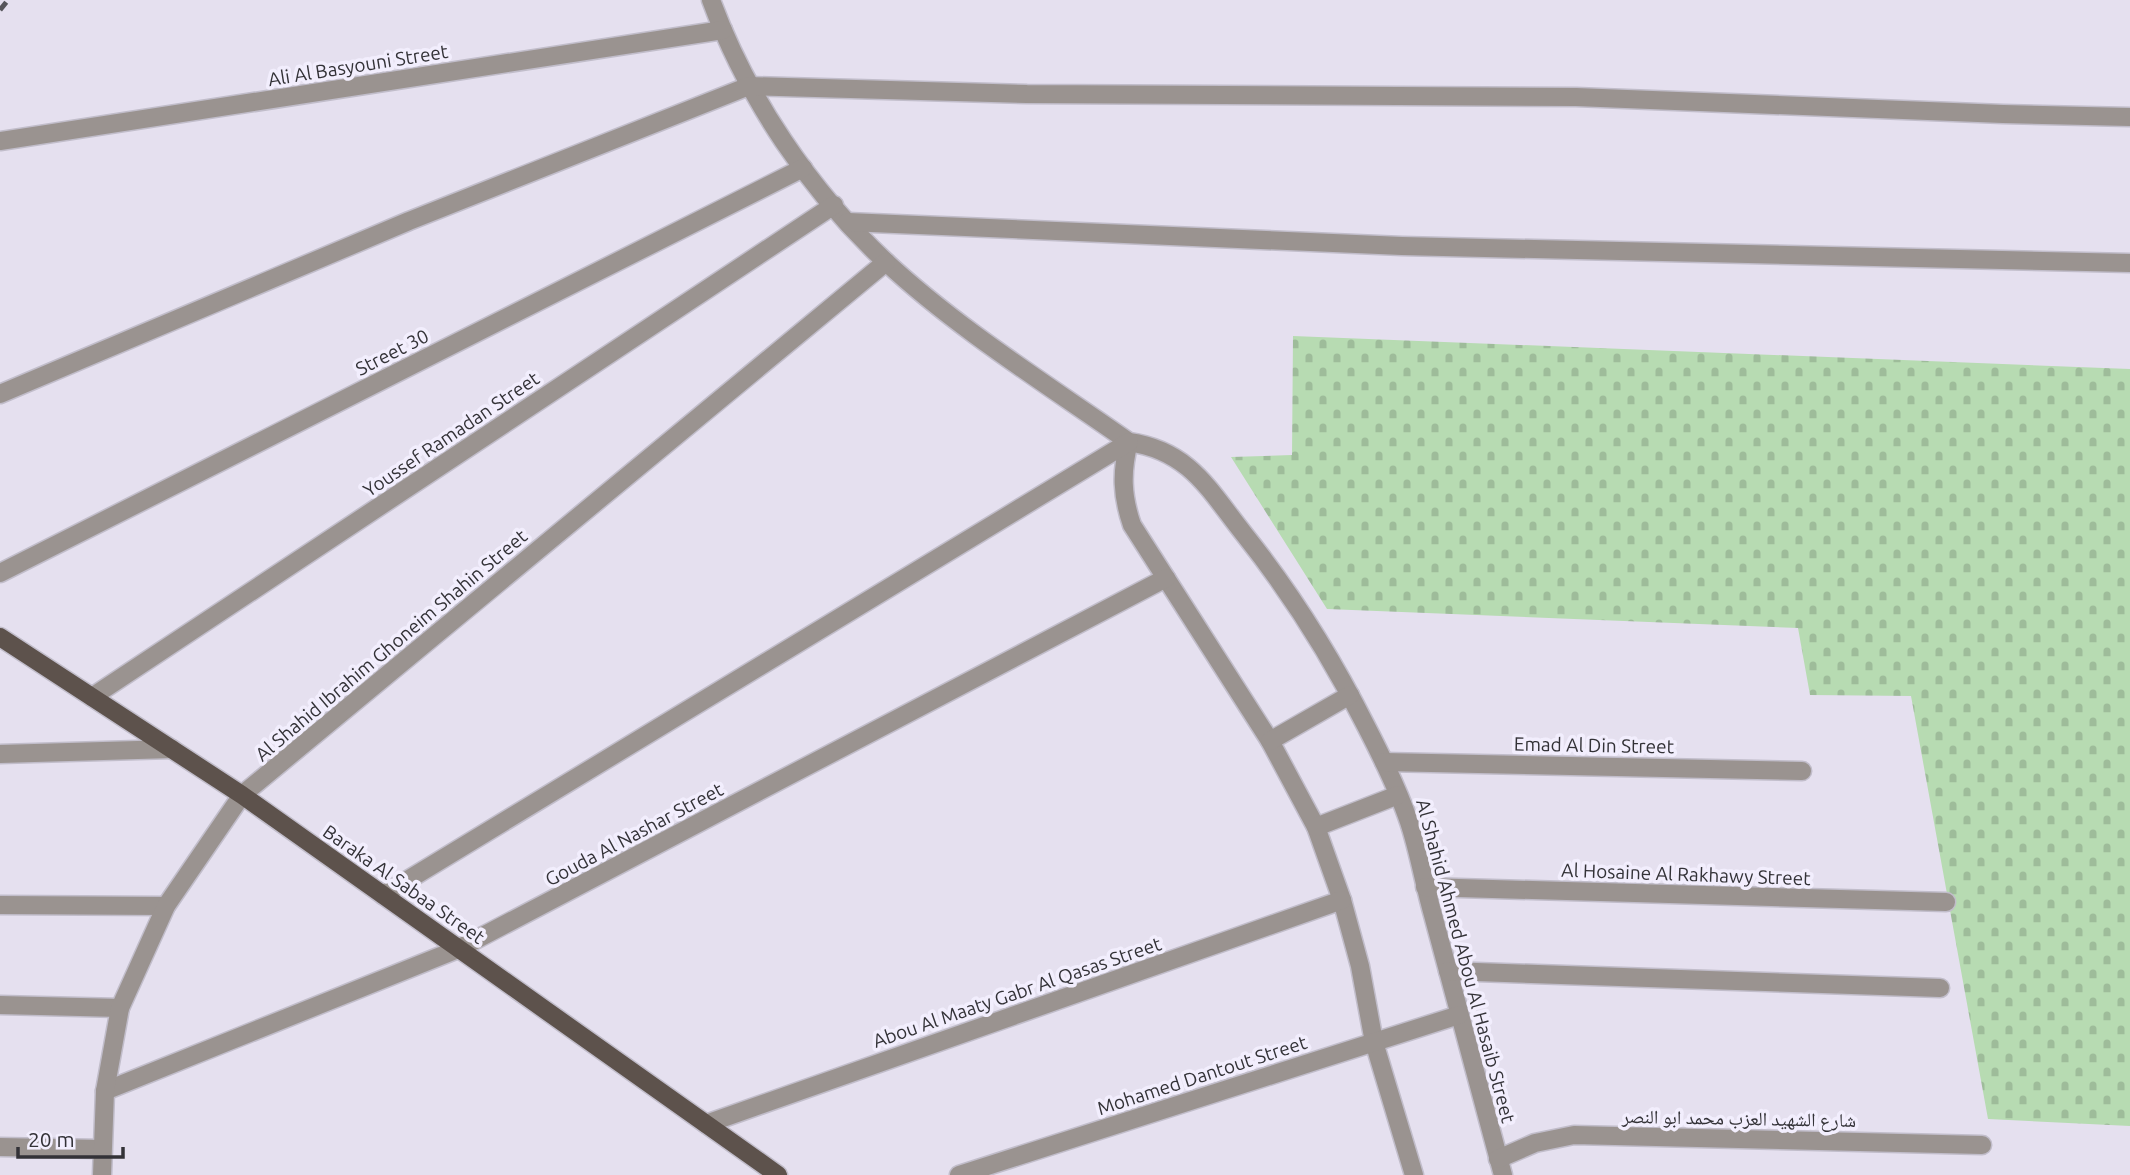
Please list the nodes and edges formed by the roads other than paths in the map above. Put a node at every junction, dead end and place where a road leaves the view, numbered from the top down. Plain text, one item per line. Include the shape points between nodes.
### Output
1 (711, 0) edge
2 (723, 30) junction
3 (749, 86) junction
4 (2130, 117) edge
5 (0, 141) edge
6 (803, 168) junction
7 (834, 205) junction
8 (848, 222) junction
9 (886, 262) junction
10 (2130, 263) edge
11 (0, 394) edge
12 (1129, 442) junction
13 (0, 573) edge
14 (1166, 578) junction
15 (0, 637) edge
16 (1350, 695) junction
17 (92, 698) junction
18 (1270, 741) junction
19 (172, 749) junction
20 (0, 754) edge
21 (1384, 762) junction
22 (1802, 771) dead end
23 (242, 795) junction
24 (1398, 795) junction
25 (1316, 827) junction
26 (1425, 887) junction
27 (383, 895) junction
28 (1342, 900) junction
29 (1946, 902) dead end
30 (0, 905) edge
31 (166, 906) junction
32 (458, 949) junction
33 (1448, 971) junction
34 (1940, 988) dead end
35 (0, 1005) edge
36 (120, 1008) junction
37 (1459, 1015) junction
38 (1374, 1042) junction
39 (105, 1091) junction
40 (706, 1124) junction
41 (1982, 1145) dead end
42 (0, 1147) edge
43 (101, 1150) junction
44 (1501, 1167) edge
45 (102, 1175) edge
46 (778, 1175) edge
47 (959, 1175) edge
48 (1414, 1175) edge

1 - 2 street, Al Shahid Ahmed Abou Al Hasaib Street
2 - 3 street, Al Shahid Ahmed Abou Al Hasaib Street
2 - 5 street, Ali Al Basyouni Street
3 - 4 street via 1027,94 1576,97
3 - 6 street, Al Shahid Ahmed Abou Al Hasaib Street
3 - 11 street via 409,221
6 - 7 street, Al Shahid Ahmed Abou Al Hasaib Street
6 - 13 street, Street 30
7 - 8 street, Al Shahid Ahmed Abou Al Hasaib Street
7 - 17 street, Youssef Ramadan Street
8 - 9 street, Al Shahid Ahmed Abou Al Hasaib Street
8 - 10 street via 1402,246
9 - 12 street, Al Shahid Ahmed Abou Al Hasaib Street via 946,313
9 - 23 street, Al Shahid Ibrahim Ghoneim Shahin Street
12 - 14 street via 1123,463 1125,505 1132,525
12 - 16 street, Al Shahid Ahmed Abou Al Hasaib Street via 1164,451 1194,472 1305,619
12 - 27 street
14 - 18 street
14 - 32 street, Gouda Al Nashar Street
15 - 17 main road, Baraka Al Sabaa Street
16 - 18 street
16 - 21 street, Al Shahid Ahmed Abou Al Hasaib Street
17 - 19 main road, Baraka Al Sabaa Street
18 - 25 street
19 - 20 street
19 - 23 main road, Baraka Al Sabaa Street
21 - 22 street, Emad Al Din Street
21 - 24 street, Al Shahid Ahmed Abou Al Hasaib Street
23 - 27 main road, Baraka Al Sabaa Street
23 - 31 street, Al Shahid Ibrahim Ghoneim Shahin Street
24 - 25 street
24 - 26 street, Al Shahid Ahmed Abou Al Hasaib Street
25 - 28 street
26 - 29 street, Al Hosaine Al Rakhawy Street
26 - 33 street, Al Shahid Ahmed Abou Al Hasaib Street
27 - 32 main road, Baraka Al Sabaa Street
28 - 38 street
28 - 40 street, Abou Al Maaty Gabr Al Qasas Street
30 - 31 street
31 - 36 street, Al Shahid Ibrahim Ghoneim Shahin Street
32 - 39 street, Gouda Al Nashar Street
32 - 40 main road, Baraka Al Sabaa Street
33 - 34 street
33 - 37 street, Al Shahid Ahmed Abou Al Hasaib Street
35 - 36 street
36 - 39 street, Al Shahid Ibrahim Ghoneim Shahin Street
37 - 38 street, Mohamed Dantout Street
37 - 44 street, Al Shahid Ahmed Abou Al Hasaib Street
38 - 47 street, Mohamed Dantout Street
38 - 48 street
39 - 43 street, Al Shahid Ibrahim Ghoneim Shahin Street
40 - 46 main road, Baraka Al Sabaa Street
41 - 44 street, شارع الشهيد العزب محمد ابو النصر via 1574,1135 1535,1143
42 - 43 street
43 - 45 street, Al Shahid Ibrahim Ghoneim Shahin Street

